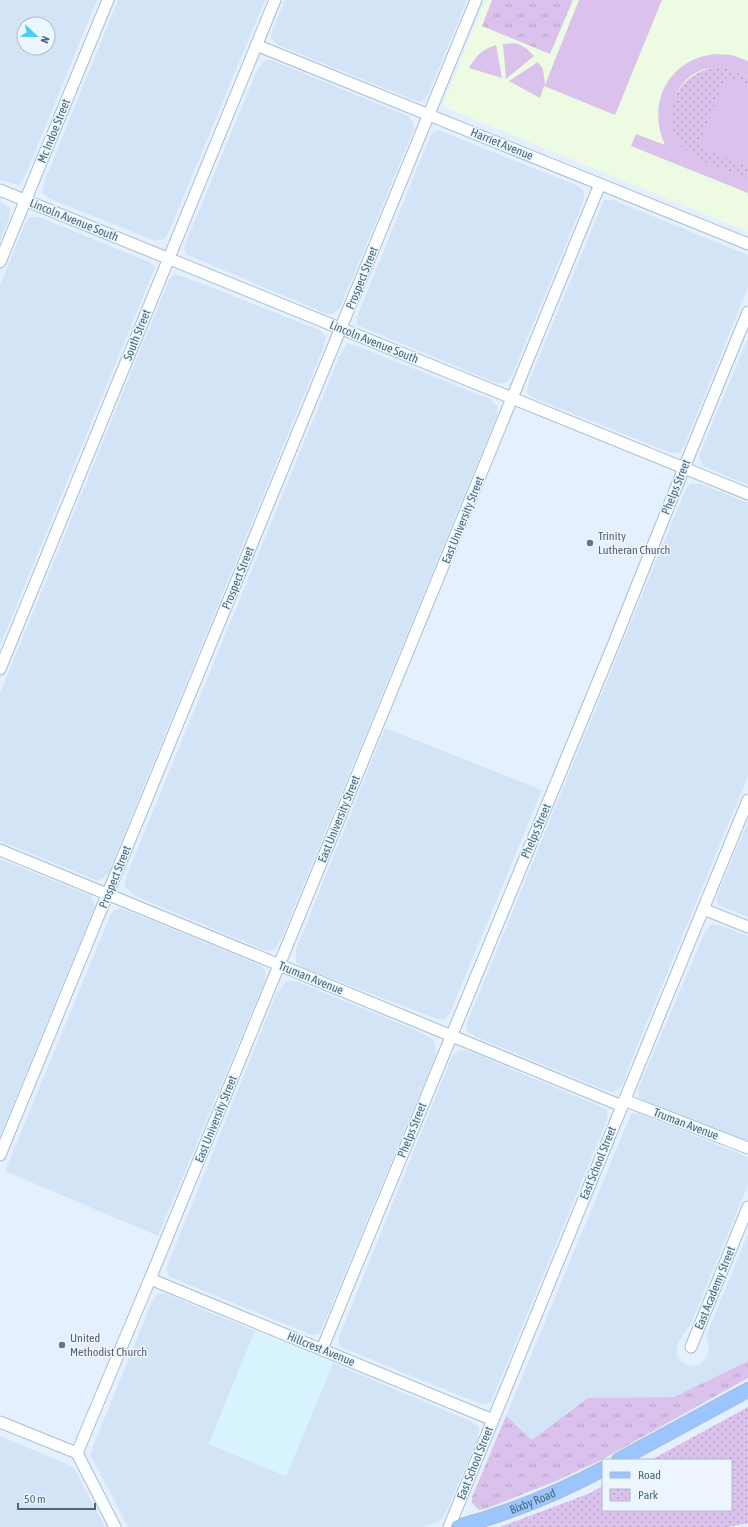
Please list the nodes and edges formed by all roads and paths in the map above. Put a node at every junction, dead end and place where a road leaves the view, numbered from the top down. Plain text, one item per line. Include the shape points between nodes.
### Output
1 (108, 0) edge
2 (275, 0) edge
3 (476, 0) edge
4 (256, 45) junction
5 (429, 115) junction
6 (600, 184) junction
7 (0, 190) edge
8 (25, 201) junction
9 (748, 244) edge
10 (168, 259) junction
11 (0, 262) edge
12 (748, 312) edge
13 (341, 329) junction
14 (513, 398) junction
15 (684, 468) junction
16 (748, 494) edge
17 (0, 669) edge
18 (748, 800) edge
19 (0, 850) edge
20 (108, 894) junction
21 (703, 909) junction
22 (748, 927) edge
23 (279, 965) junction
24 (451, 1035) junction
25 (623, 1103) junction
26 (748, 1148) edge
27 (0, 1155) edge
28 (748, 1206) edge
29 (150, 1279) junction
30 (691, 1347) dead end
31 (322, 1349) junction
32 (748, 1390) edge
33 (493, 1420) junction
34 (0, 1422) edge
35 (76, 1454) junction
36 (621, 1459) edge
37 (602, 1470) edge
38 (115, 1527) edge
39 (449, 1527) edge
40 (458, 1527) edge

1 - 8 street, Mc Indoe Street
2 - 4 street, South Street
3 - 5 street, Prospect Street
4 - 5 street, Harriet Avenue
4 - 10 street, South Street
5 - 6 street, Harriet Avenue
5 - 13 street, Prospect Street
6 - 9 street, Harriet Avenue
6 - 14 street, East University Street
7 - 8 street, Lincoln Avenue South
8 - 10 street, Lincoln Avenue South
8 - 11 street, Mc Indoe Street
10 - 13 street, Lincoln Avenue South
10 - 17 street, South Street
12 - 15 street, Phelps Street
13 - 14 street, Lincoln Avenue South
13 - 20 street, Prospect Street
14 - 15 street, Lincoln Avenue South
14 - 23 street, East University Street
15 - 16 street, Lincoln Avenue South
15 - 24 street, Phelps Street
18 - 21 street, East School Street
19 - 20 street, Truman Avenue
20 - 23 street, Truman Avenue
20 - 27 street, Prospect Street
21 - 22 street
21 - 25 street, East School Street
23 - 24 street, Truman Avenue
23 - 29 street, East University Street
24 - 25 street, Truman Avenue
24 - 31 street, Phelps Street
25 - 26 street, Truman Avenue
25 - 33 street, East School Street
28 - 30 street, East Academy Street
29 - 31 street, Hillcrest Avenue
29 - 35 street, East University Street
31 - 33 street, Hillcrest Avenue
32 - 36 main road
33 - 39 street, East School Street
34 - 35 street
35 - 38 street
37 - 40 main road, Bixby Road via 531,1502

